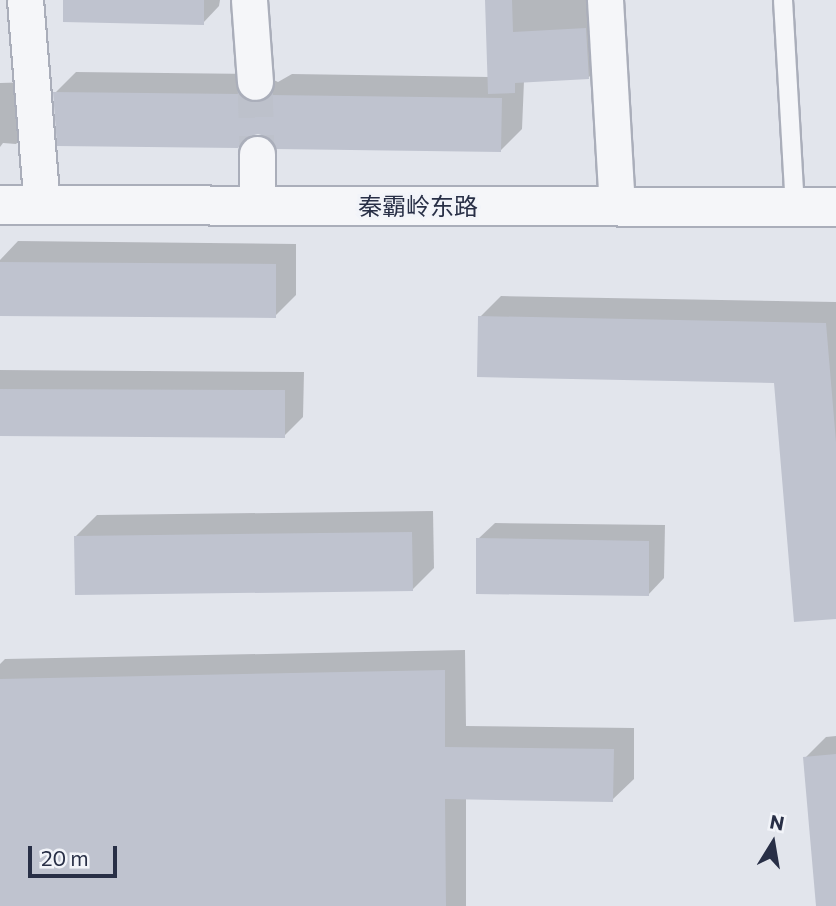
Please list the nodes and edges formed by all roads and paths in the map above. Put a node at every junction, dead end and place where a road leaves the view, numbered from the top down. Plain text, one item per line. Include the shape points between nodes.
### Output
1 (25, 0) edge
2 (248, 0) edge
3 (605, 0) edge
4 (783, 0) edge
5 (255, 82) tunnel mouth
6 (257, 154) tunnel mouth
7 (0, 192) edge
8 (836, 193) edge
9 (40, 199) junction
10 (257, 199) junction
11 (617, 200) junction
12 (795, 200) junction
13 (0, 205) edge
14 (836, 207) edge

1 - 9 street
2 - 5 street
3 - 11 street
4 - 12 lane
6 - 10 street
7 - 9 street, 秦霸岭东路
8 - 12 street, 秦霸岭东路
9 - 10 street, 秦霸岭东路
9 - 13 street, 秦霸岭东路
10 - 11 street, 秦霸岭东路
11 - 12 street, 秦霸岭东路
12 - 14 street, 秦霸岭东路

